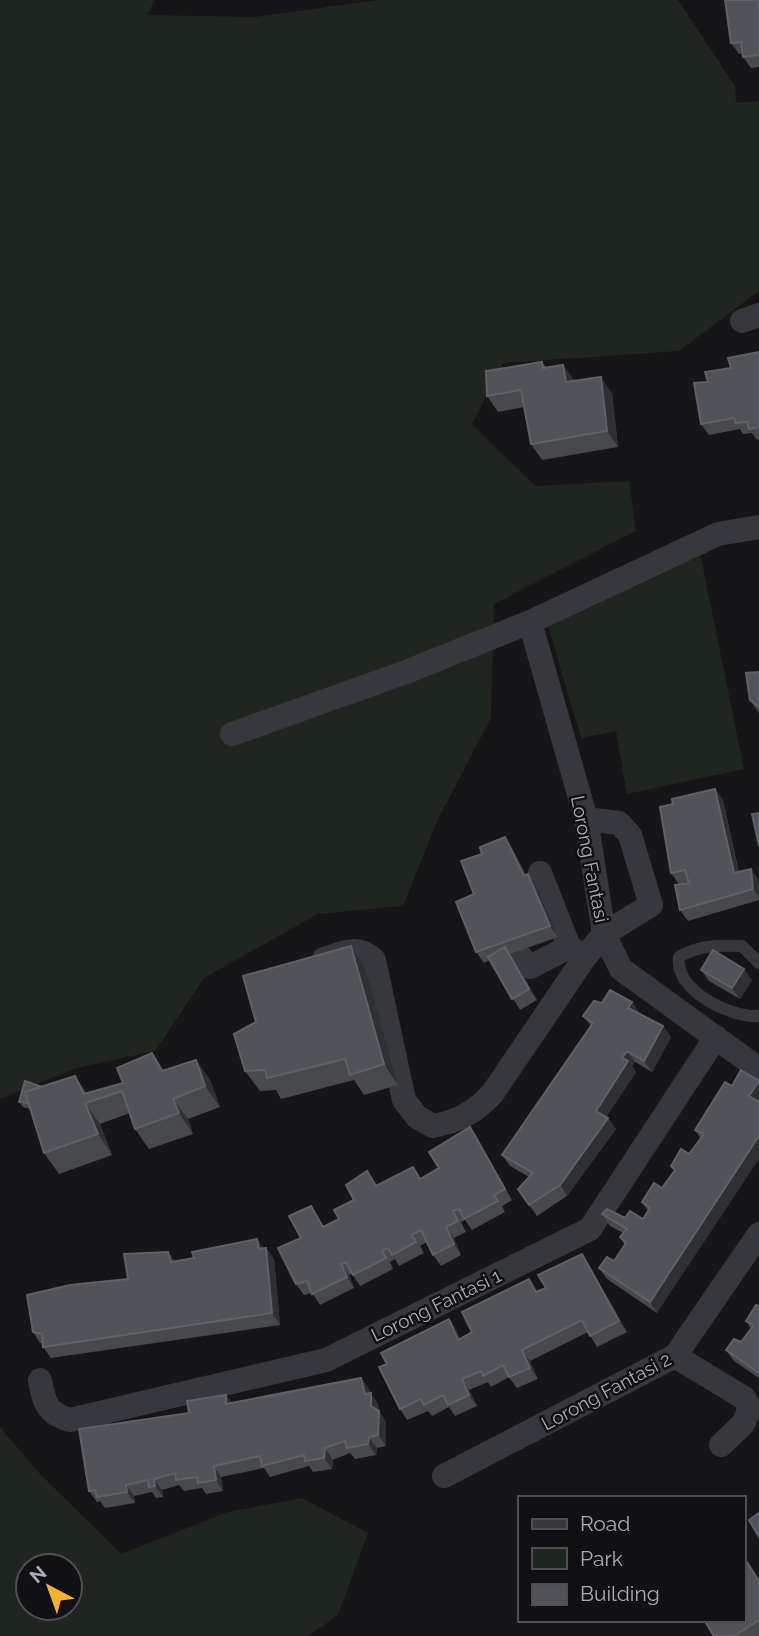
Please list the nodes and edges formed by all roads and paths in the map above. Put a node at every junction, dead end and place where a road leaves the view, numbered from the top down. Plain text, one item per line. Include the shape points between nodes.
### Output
1 (759, 527) edge
2 (530, 622) junction
3 (232, 734) dead end
4 (586, 819) junction
5 (540, 873) dead end
6 (604, 934) junction
7 (577, 952) junction
8 (517, 953) dead end
9 (759, 963) edge
10 (306, 965) edge
11 (687, 1002) junction
12 (759, 1016) edge
13 (716, 1037) junction
14 (759, 1069) edge
15 (759, 1234) edge
16 (675, 1356) junction
17 (40, 1380) dead end
18 (721, 1445) dead end
19 (444, 1476) dead end

1 - 2 street via 718,534
2 - 3 street
2 - 4 street, Lorong Fantasi
4 - 6 street, Lorong Fantasi
4 - 6 street via 619,822 630,835 651,905
5 - 7 street
6 - 7 street
6 - 11 street, Lorong Fantasi via 621,969
7 - 8 street via 530,967
7 - 10 street via 492,1094 460,1120 433,1126 417,1117 404,1100 374,960 356,949
9 - 11 lane via 742,946 691,950 679,957 678,964
11 - 12 lane
11 - 13 street, Lorong Fantasi
13 - 14 street, Lorong Fantasi
13 - 17 street, Lorong Fantasi 1 via 590,1230 326,1360 69,1420 44,1405
15 - 16 street, Lorong Fantasi 2
16 - 18 street via 744,1398 750,1408 743,1423
16 - 19 street, Lorong Fantasi 2

